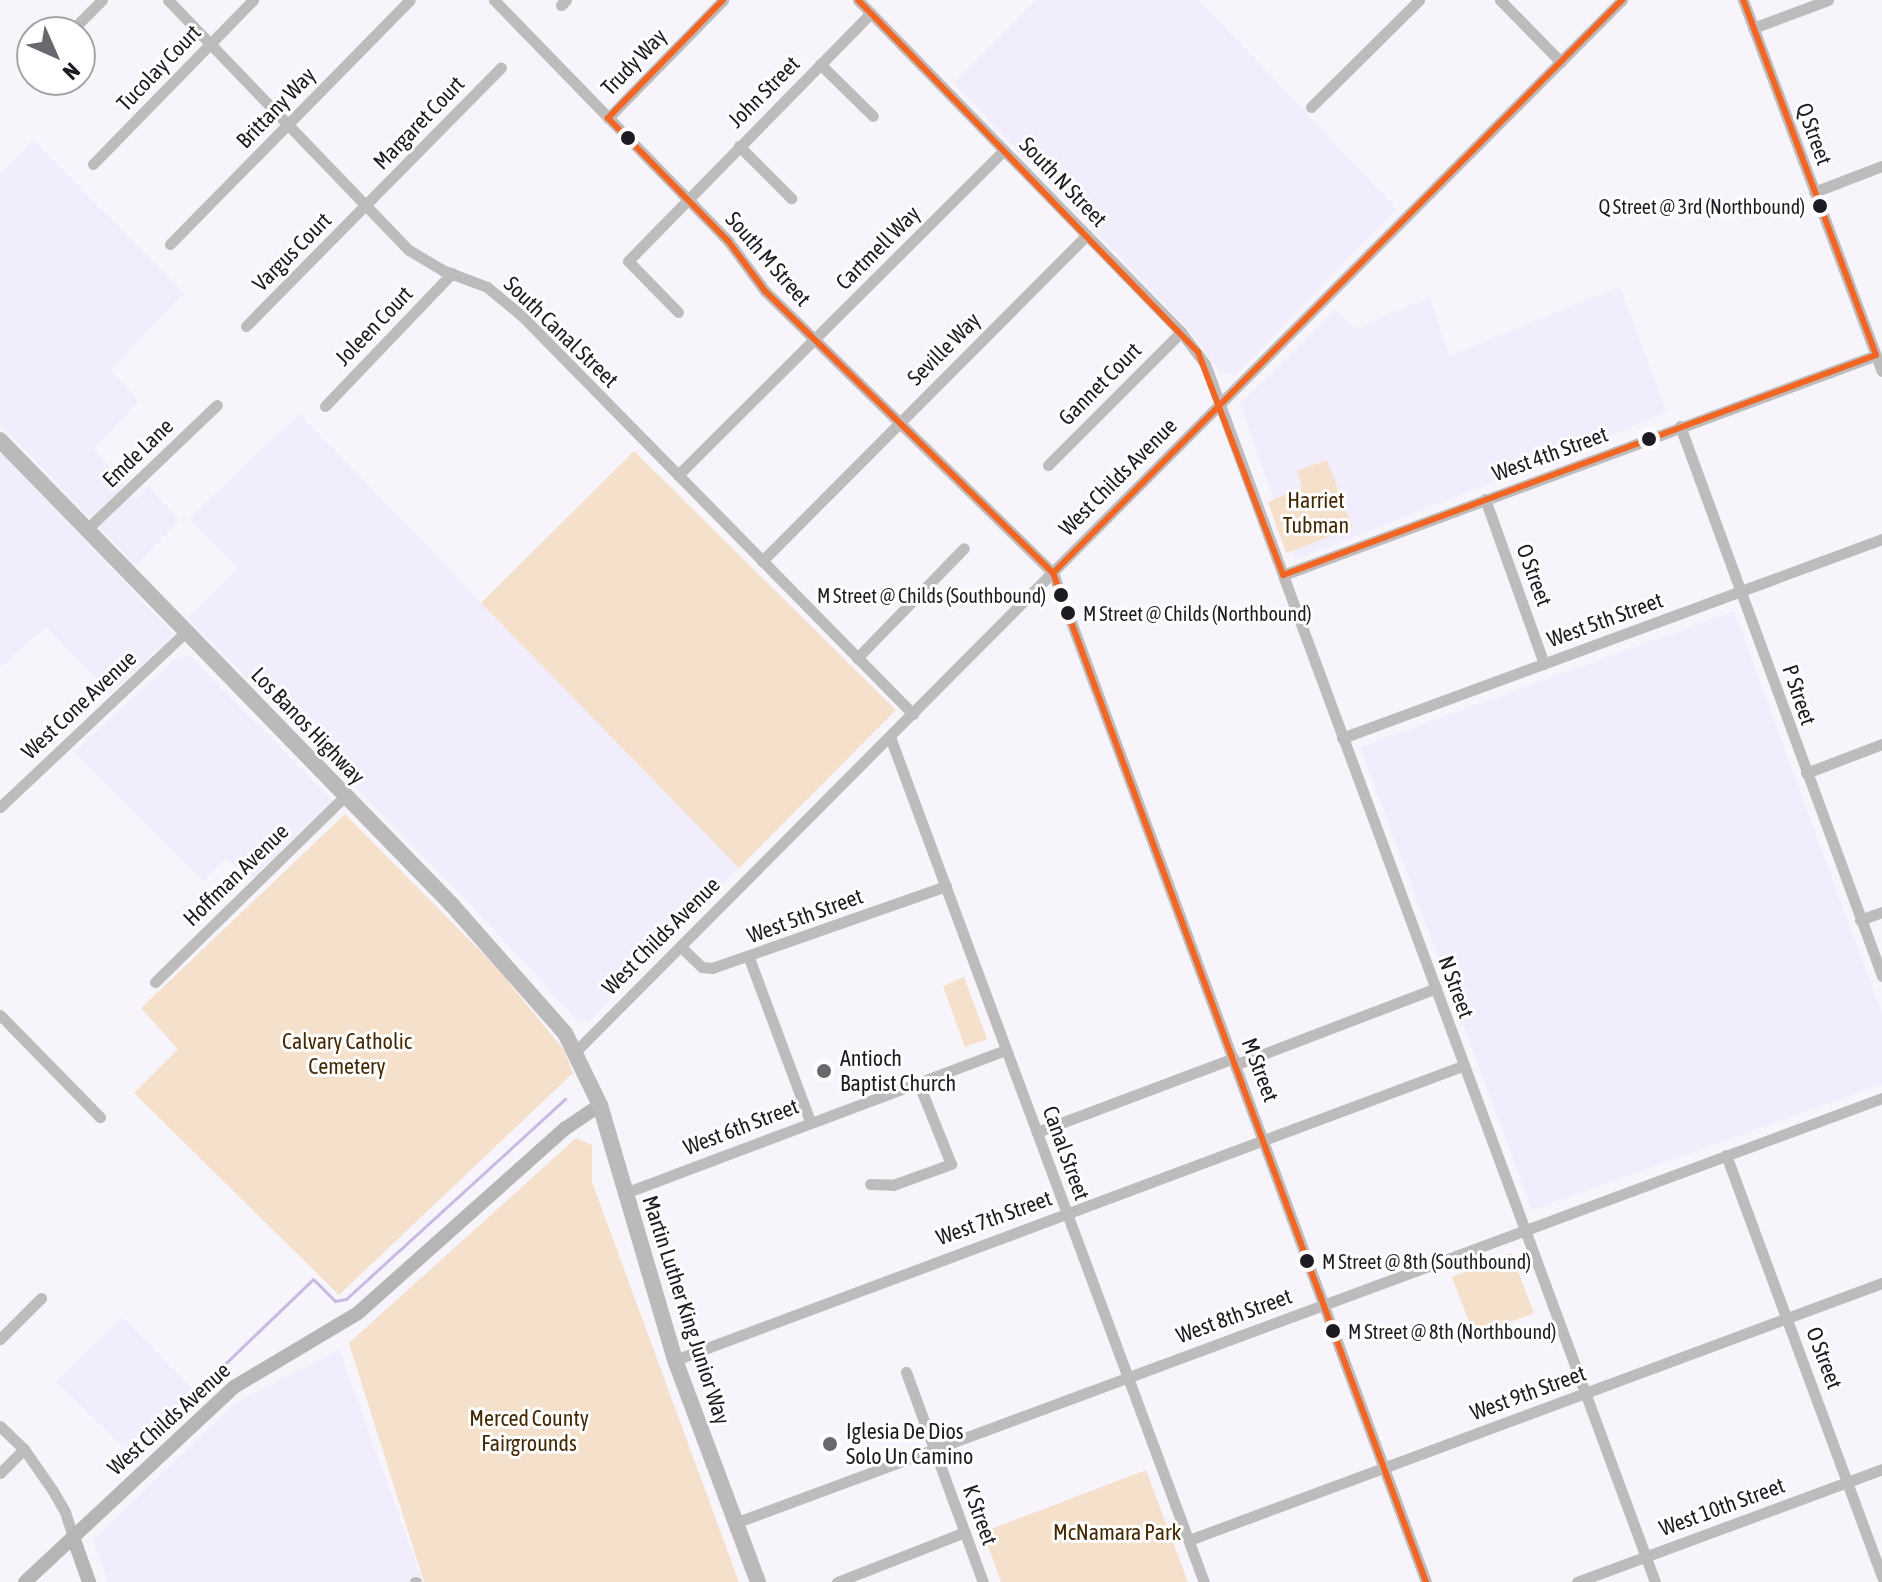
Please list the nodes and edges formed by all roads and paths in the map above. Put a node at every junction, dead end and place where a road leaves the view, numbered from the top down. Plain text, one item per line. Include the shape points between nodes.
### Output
1 (102, 0) edge
2 (168, 0) edge
3 (253, 0) edge
4 (410, 0) edge
5 (494, 0) edge
6 (723, 0) edge
7 (858, 0) edge
8 (1419, 0) edge
9 (1500, 0) edge
10 (1622, 0) edge
11 (1743, 0) edge
12 (1828, 0) edge
13 (871, 13) junction
14 (86, 16) edge
15 (1753, 28) junction
16 (210, 44) junction
17 (1561, 62) junction
18 (820, 64) junction
19 (501, 67) dead end
20 (1311, 107) dead end
21 (873, 116) dead end
22 (608, 118) junction
23 (287, 125) junction
24 (739, 146) junction
25 (1004, 150) junction
26 (93, 164) dead end
27 (1882, 166) edge
28 (1814, 192) junction
29 (791, 198) dead end
30 (687, 200) junction
31 (366, 206) junction
32 (1087, 235) junction
33 (170, 244) dead end
34 (452, 273) junction
35 (678, 312) dead end
36 (246, 326) dead end
37 (1181, 332) junction
38 (815, 339) junction
39 (1876, 355) junction
40 (1882, 371) edge
41 (1221, 404) junction
42 (217, 405) dead end
43 (325, 406) dead end
44 (900, 421) junction
45 (1680, 426) junction
46 (0, 440) edge
47 (1048, 465) dead end
48 (678, 475) junction
49 (1485, 499) junction
50 (86, 530) junction
51 (1882, 539) edge
52 (964, 548) dead end
53 (762, 561) junction
54 (1053, 573) junction
55 (1283, 575) junction
56 (1742, 591) junction
57 (186, 632) junction
58 (857, 658) junction
59 (1544, 664) junction
60 (913, 714) junction
61 (890, 737) junction
62 (1342, 738) junction
63 (1882, 744) edge
64 (1806, 773) junction
65 (345, 796) junction
66 (0, 807) edge
67 (946, 886) junction
68 (1882, 912) edge
69 (1860, 920) junction
70 (681, 947) junction
71 (749, 958) junction
72 (1882, 976) edge
73 (155, 982) dead end
74 (1436, 988) junction
75 (0, 1015) edge
76 (1006, 1050) junction
77 (576, 1051) junction
78 (1235, 1061) junction
79 (1462, 1066) junction
80 (918, 1082) junction
81 (1882, 1098) edge
82 (600, 1105) junction
83 (100, 1117) dead end
84 (810, 1121) junction
85 (1037, 1132) junction
86 (1265, 1140) junction
87 (1726, 1155) junction
88 (870, 1184) dead end
89 (625, 1193) junction
90 (1066, 1212) junction
91 (1523, 1231) junction
92 (1882, 1283) edge
93 (41, 1298) dead end
94 (1323, 1305) junction
95 (1787, 1318) junction
96 (0, 1339) edge
97 (675, 1360) junction
98 (906, 1372) dead end
99 (1128, 1377) junction
100 (1584, 1393) junction
101 (0, 1426) edge
102 (934, 1448) junction
103 (24, 1449) junction
104 (1383, 1467) junction
105 (1882, 1469) edge
106 (0, 1473) edge
107 (1847, 1482) junction
108 (735, 1523) junction
109 (965, 1532) junction
110 (73, 1537) junction
111 (1189, 1540) junction
112 (1646, 1556) junction
113 (1882, 1577) edge
114 (25, 1582) edge
115 (89, 1582) edge
116 (758, 1582) edge
117 (837, 1582) edge
118 (983, 1582) edge
119 (1204, 1582) edge
120 (1426, 1582) edge
121 (1577, 1582) edge
122 (1655, 1582) edge

1 - 14 street
2 - 16 street, South Canal Street
3 - 16 street, Tucolay Court
4 - 23 street, Brittany Way
5 - 22 street, South M Street
6 - 22 street, Trudy Way
7 - 13 street, South N Street
8 - 20 street
9 - 17 street
10 - 17 street, West Childs Avenue
11 - 15 street, Q Street
12 - 15 street
13 - 18 street, John Street
13 - 25 street, South N Street
15 - 28 street, Q Street
16 - 23 street, South Canal Street
16 - 26 street, Tucolay Court
17 - 41 street, West Childs Avenue
18 - 21 street
18 - 24 street, John Street
19 - 31 street, Margaret Court
22 - 30 street, South M Street
23 - 31 street, South Canal Street
23 - 33 street, Brittany Way
24 - 29 street
24 - 30 street, John Street
25 - 32 street, South N Street
25 - 38 street, Cartmell Way
27 - 28 street
28 - 39 street, Q Street
30 - 35 street, John Street via 628,261
30 - 38 street, South M Street via 729,242 765,291
31 - 34 street, South Canal Street via 419,258
31 - 36 street, Vargus Court
32 - 37 street, South N Street
32 - 44 street, Seville Way
34 - 43 street, Joleen Court
34 - 48 street, South Canal Street via 504,299
37 - 41 street, South N Street via 1205,364
37 - 47 street, Gannet Court
38 - 44 street, South M Street
38 - 48 street, Cartmell Way
39 - 40 street, Q Street
39 - 45 street, West 4th Street
41 - 54 street, West Childs Avenue
41 - 55 street, N Street
42 - 50 street, Emde Lane
44 - 53 street, Seville Way
44 - 54 street, South M Street
45 - 49 street, West 4th Street
45 - 56 street, P Street
46 - 50 highway, Los Banos Highway
48 - 53 street, South Canal Street
49 - 55 street, West 4th Street
49 - 59 street, O Street
50 - 57 highway, Los Banos Highway
51 - 56 street, West 5th Street
52 - 58 street
53 - 58 street, South Canal Street
54 - 60 street, West Childs Avenue
54 - 78 street, M Street
55 - 62 street, N Street
56 - 59 street, West 5th Street
56 - 64 street, P Street
57 - 65 highway, Los Banos Highway
57 - 66 street, West Cone Avenue
58 - 60 street, South Canal Street
59 - 62 street, West 5th Street
60 - 61 street, West Childs Avenue
61 - 67 street, Canal Street
61 - 70 street, West Childs Avenue
62 - 74 street, N Street
63 - 64 street
64 - 69 street, P Street
65 - 73 street, Hoffman Avenue
65 - 77 highway, Los Banos Highway via 504,960
67 - 71 street, West 5th Street
67 - 76 street, Canal Street
68 - 69 street
69 - 72 street, P Street
70 - 71 street, West 5th Street via 702,967
70 - 77 street, West Childs Avenue
71 - 84 street
74 - 78 street
74 - 79 street, N Street
75 - 83 street
76 - 80 street, West 6th Street
76 - 85 street, Canal Street
77 - 82 highway, Martin Luther King Junior Way
78 - 85 street
78 - 86 street, M Street
79 - 86 street, West 7th Street
79 - 91 street, N Street
80 - 84 street, West 6th Street
80 - 88 street via 951,1164 893,1185
81 - 87 street, West 8th Street
82 - 89 highway, Martin Luther King Junior Way
82 - 110 main road, West Childs Avenue via 566,1128 368,1305 234,1387
84 - 89 street, West 6th Street
85 - 90 street, Canal Street
86 - 90 street, West 7th Street
86 - 94 street, M Street
87 - 91 street, West 8th Street
87 - 95 street, O Street
89 - 97 highway, Martin Luther King Junior Way
90 - 97 street, West 7th Street
90 - 99 street, Canal Street
91 - 94 street, West 8th Street
91 - 100 street, N Street
92 - 95 street, West 9th Street
93 - 96 street
94 - 99 street, West 8th Street
94 - 104 street, M Street
95 - 100 street, West 9th Street
95 - 107 street, O Street
97 - 108 highway, Martin Luther King Junior Way
98 - 102 street, K Street
99 - 102 street, West 8th Street
99 - 111 street, Canal Street
100 - 104 street, West 9th Street
100 - 112 street, N Street
101 - 103 street
102 - 108 street, West 8th Street
102 - 109 street, K Street
103 - 106 street
103 - 110 street via 65,1512
104 - 111 street, West 9th Street
104 - 120 street, M Street
105 - 107 street, West 10th Street
107 - 112 street, West 10th Street
107 - 113 street, O Street
108 - 116 highway, Martin Luther King Junior Way
109 - 117 street
109 - 118 street, K Street
110 - 114 main road, West Childs Avenue
110 - 115 main road
111 - 119 street, Canal Street
112 - 121 street, West 10th Street
112 - 122 street, N Street

